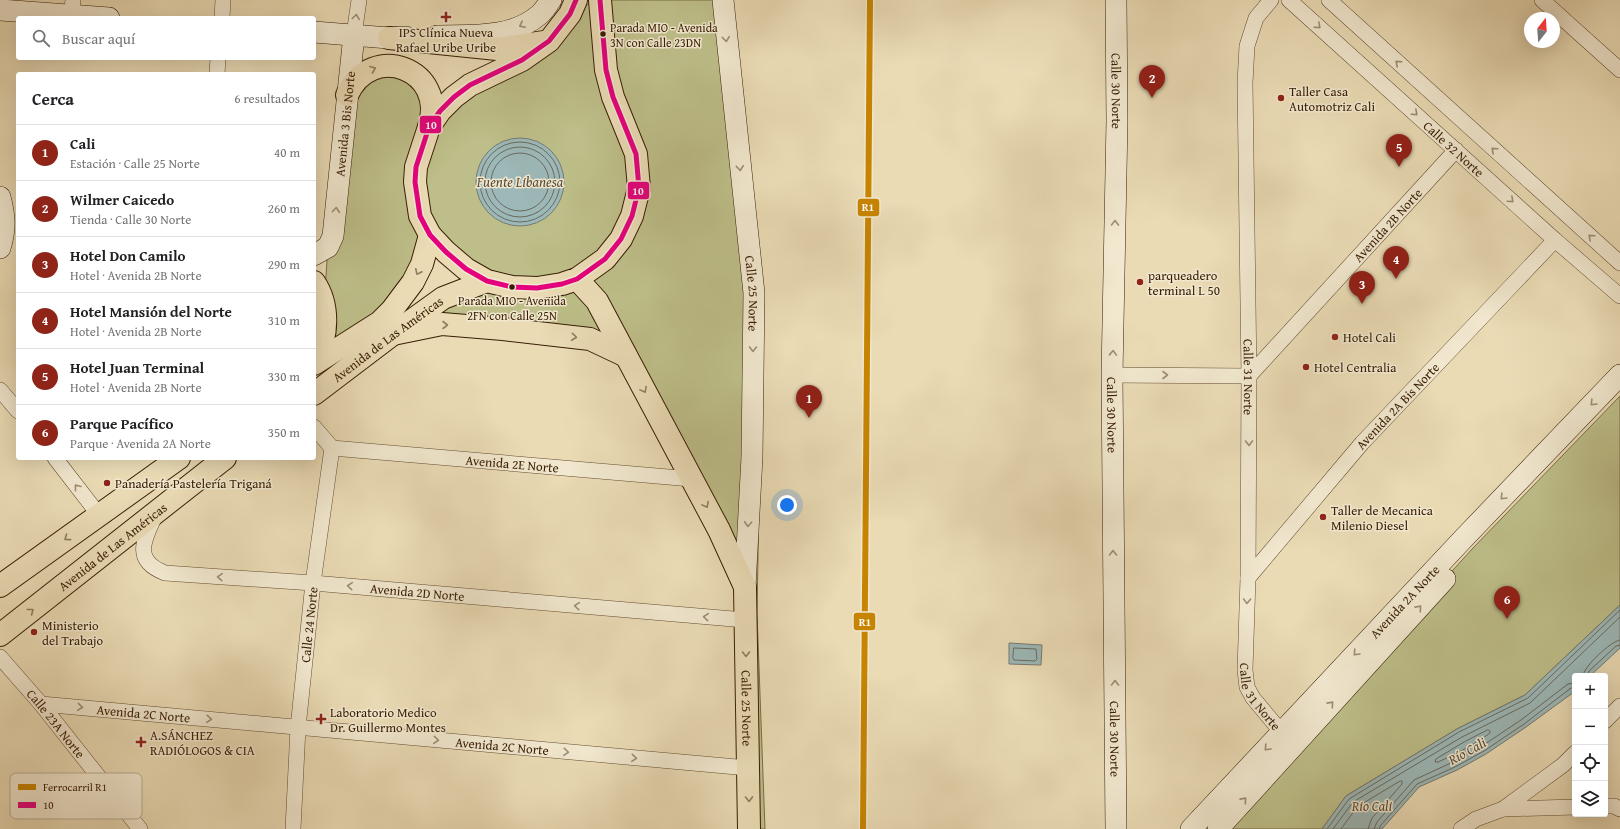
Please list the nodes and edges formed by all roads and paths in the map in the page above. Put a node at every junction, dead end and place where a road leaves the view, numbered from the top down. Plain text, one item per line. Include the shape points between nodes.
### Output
1 (223, 0) edge
2 (358, 0) edge
3 (551, 0) edge
4 (576, 0) edge
5 (600, 0) edge
6 (723, 0) edge
7 (1116, 0) edge
8 (1271, 0) edge
9 (1289, 0) edge
10 (1542, 0) edge
11 (1331, 1) edge
12 (72, 8) edge
13 (0, 10) edge
14 (102, 16) edge
15 (222, 16) edge
16 (316, 32) edge
17 (354, 35) junction
18 (389, 38) junction
19 (549, 41) junction
20 (218, 60) edge
21 (1620, 70) edge
22 (217, 72) edge
23 (347, 96) junction
24 (429, 127) junction
25 (1456, 150) junction
26 (0, 197) edge
27 (430, 235) junction
28 (7, 240) edge
29 (1555, 240) junction
30 (321, 251) edge
31 (1620, 263) edge
32 (577, 279) junction
33 (487, 281) junction
34 (316, 285) edge
35 (1620, 296) edge
36 (392, 334) junction
37 (316, 356) edge
38 (626, 356) junction
39 (316, 363) edge
40 (1112, 374) junction
41 (1620, 375) edge
42 (1249, 376) junction
43 (0, 390) edge
44 (316, 392) edge
45 (1620, 396) edge
46 (16, 409) edge
47 (316, 429) edge
48 (332, 448) junction
49 (56, 460) edge
50 (176, 460) edge
51 (223, 460) edge
52 (692, 479) junction
53 (158, 512) junction
54 (99, 515) junction
55 (1248, 578) junction
56 (313, 583) junction
57 (0, 586) edge
58 (745, 588) junction
59 (745, 620) junction
60 (0, 635) edge
61 (0, 657) edge
62 (41, 704) junction
63 (1620, 706) edge
64 (1608, 718) edge
65 (298, 728) junction
66 (1287, 739) junction
67 (1572, 756) edge
68 (748, 768) junction
69 (96, 773) edge
70 (1608, 806) edge
71 (1572, 807) edge
72 (1503, 809) junction
73 (1620, 809) edge
74 (132, 819) edge
75 (140, 829) edge
76 (293, 829) edge
77 (749, 829) edge
78 (1116, 829) edge
79 (1191, 829) edge
80 (1218, 829) edge
81 (1461, 829) edge

1 - 15 street
17 -> 2 street, Avenida 3 Bis Norte
3 -> 18 main road via 540,14 523,26 504,32
4 - 19 main road via 570,14
5 - 32 main road via 606,70 613,97 636,154 639,188 632,216 621,239 605,259
6 -> 58 main road, Calle 25 Norte via 754,293 752,457
40 -> 7 main road, Calle 30 Norte via 1117,121
8 - 42 street, Calle 31 Norte via 1256,18 1247,46 1245,83
9 -> 25 street, Calle 32 Norte
10 - 21 street
31 -> 11 street, Calle 32 Norte
12 - 13 main road
12 - 14 main road
16 - 17 main road
17 - 18 main road
17 - 23 main road, Avenida 3 Bis Norte
18 - 19 main road via 497,49
19 - 24 main road via 522,60 470,85 454,97
20 - 22 street
23 -> 24 main road via 354,82 371,69 394,66 408,70 420,79 431,98
30 -> 23 main road, Avenida 3 Bis Norte via 333,236
24 - 27 main road via 416,167 415,182 420,216
25 -> 29 street, Calle 32 Norte
25 - 42 street, Avenida 2B Norte
26 - 28 main road
27 - 33 main road via 462,266
27 -> 39 main road, Avenida de Las Américas via 422,264 413,282 392,310 380,322
29 - 35 street, Calle 32 Norte
29 - 55 street, Avenida 2A Bis Norte via 1362,443
32 - 33 main road via 537,288 512,287
32 - 38 main road, Calle 25 Norte via 597,300
33 - 36 main road, Avenida de Las Américas via 443,298
34 - 37 main road via 324,308 325,326
36 -> 38 main road via 442,324 504,329 590,339
36 - 44 main road, Avenida de Las Américas
38 -> 52 main road, Calle 25 Norte
40 -> 42 street
78 -> 40 main road, Calle 30 Norte
41 -> 66 main road, Avenida 2A Norte via 1463,539
42 -> 55 street, Calle 31 Norte
43 - 46 street
66 -> 45 main road, Avenida 2A Norte
47 - 48 street
48 - 52 street, Avenida 2E Norte
48 - 56 street, Calle 24 Norte
54 -> 49 street
50 - 54 main road
51 - 53 main road, Avenida de Las Américas
52 -> 58 main road, Calle 25 Norte
56 -> 53 street, Avenida 2D Norte via 176,574 156,570 144,558 143,548
60 -> 53 main road, Avenida de Las Américas
54 -> 57 main road
55 -> 66 street, Calle 31 Norte via 1245,670 1247,687
59 -> 56 street, Avenida 2D Norte
56 - 65 street, Calle 24 Norte
58 - 59 main road, Calle 25 Norte
59 -> 68 main road, Calle 25 Norte
61 - 62 street, Calle 23A Norte
62 -> 65 street, Avenida 2C Norte
62 - 69 street, Calle 23A Norte
63 - 64 street
65 -> 68 street, Avenida 2C Norte
65 - 76 street, Calle 24 Norte
66 -> 79 main road, Avenida 2A Norte
80 -> 66 main road, Avenida 2A Norte
67 - 72 street
68 -> 77 main road, Calle 25 Norte
70 - 73 street
71 - 72 street
72 - 81 street via 1476,819
74 - 75 street, Calle 23A Norte

